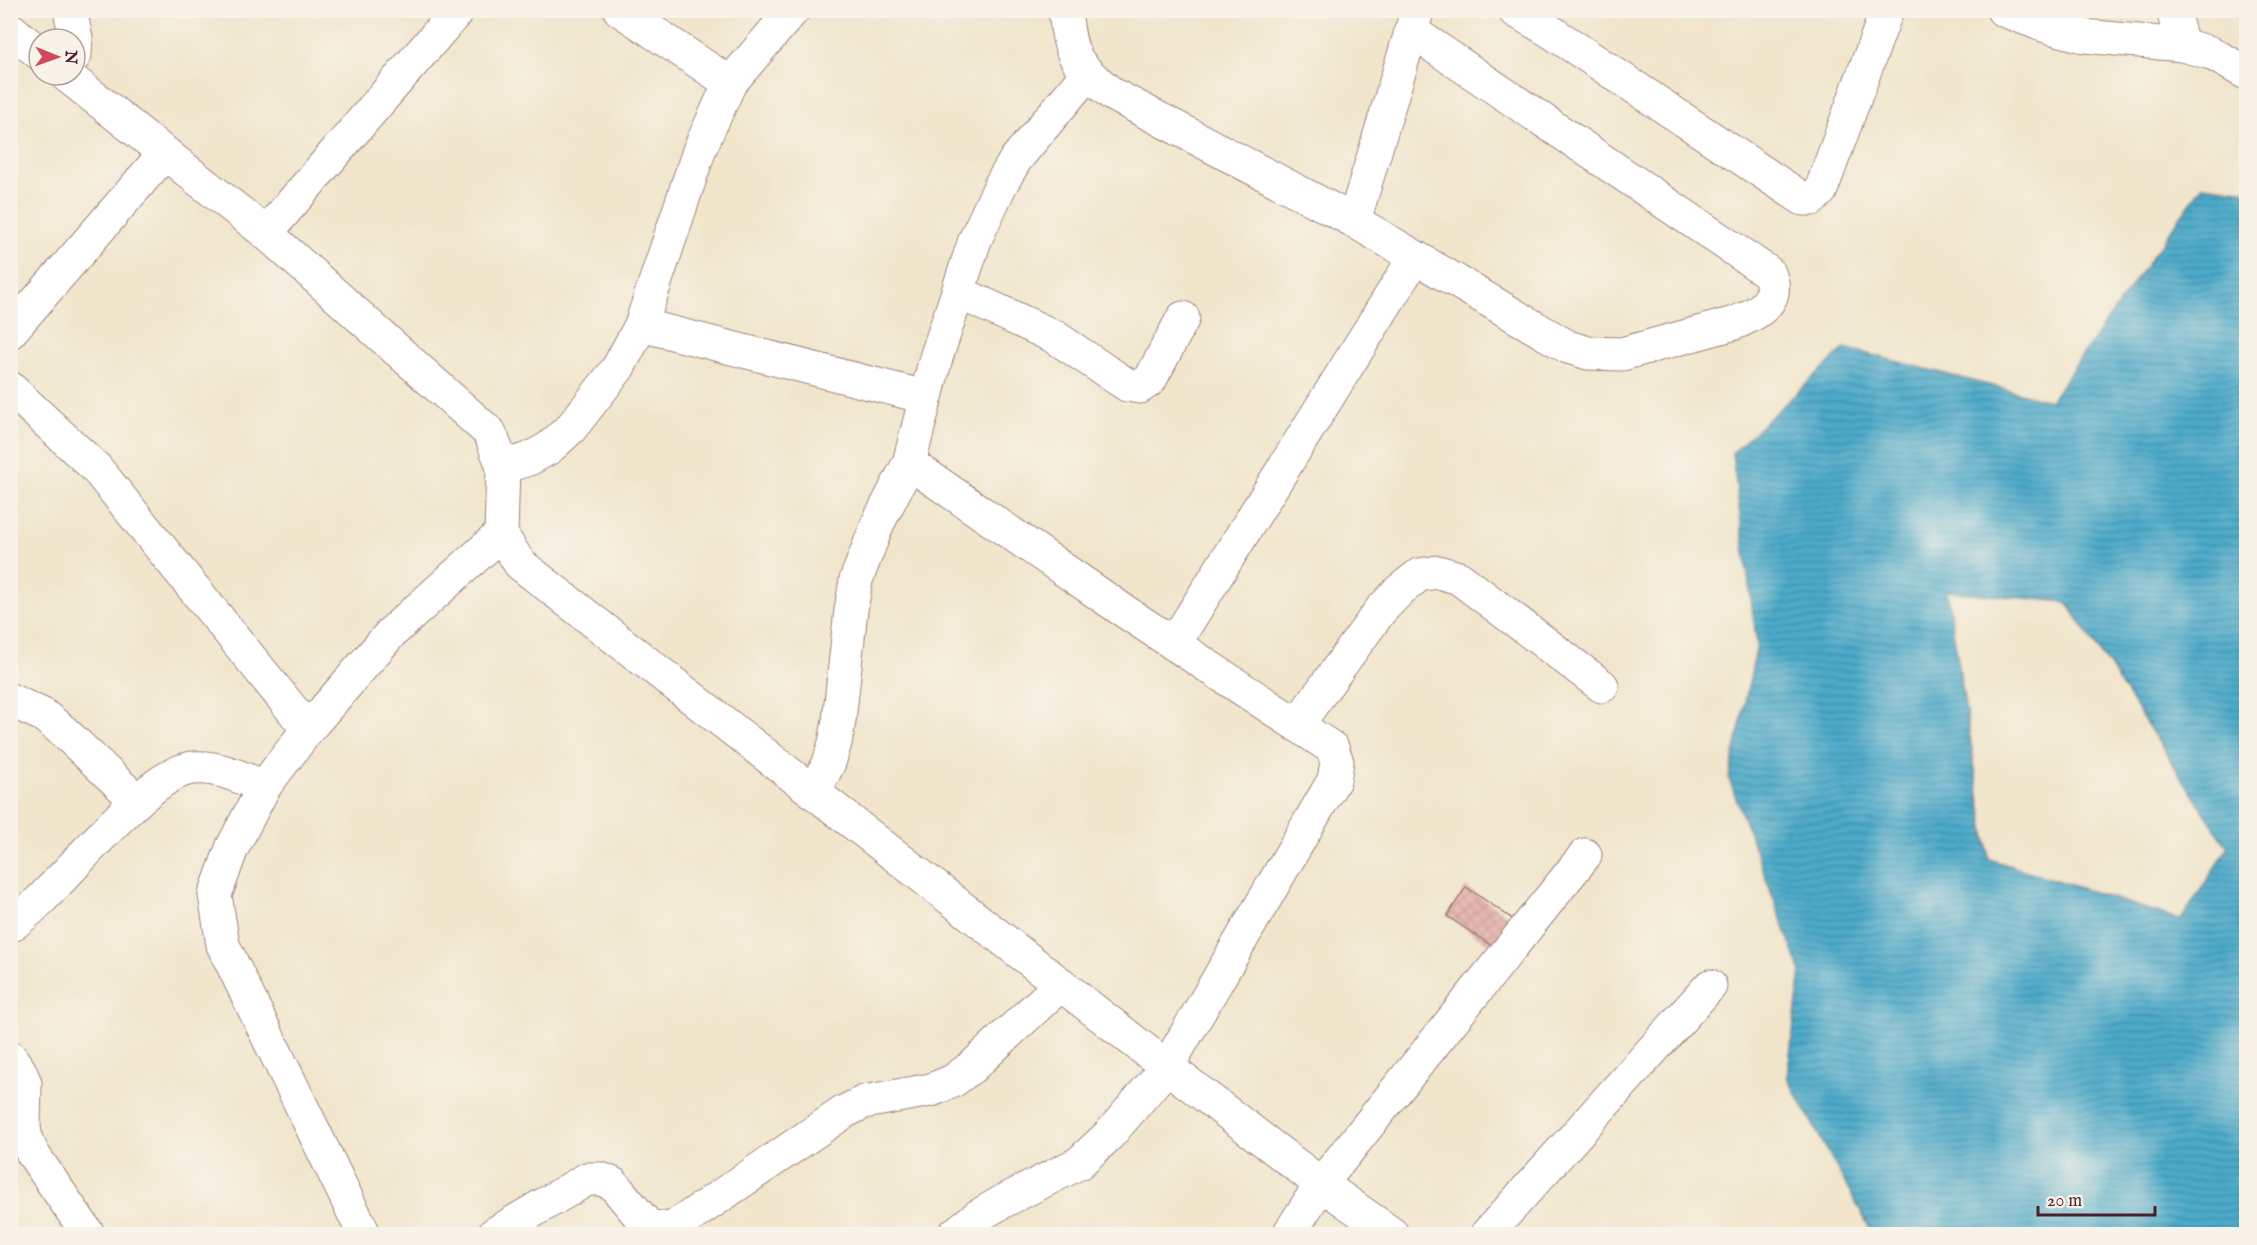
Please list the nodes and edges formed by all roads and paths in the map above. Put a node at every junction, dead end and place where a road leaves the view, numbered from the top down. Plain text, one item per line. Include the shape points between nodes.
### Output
1 (70, 10) edge
2 (458, 10) edge
3 (620, 10) edge
4 (793, 10) edge
5 (1065, 10) edge
6 (1514, 10) edge
7 (1887, 10) edge
8 (2003, 10) edge
9 (2173, 10) edge
10 (1414, 21) edge
11 (1555, 21) edge
12 (74, 27) edge
13 (10, 29) edge
14 (27, 43) edge
15 (2182, 45) junction
16 (2247, 72) edge
17 (1088, 74) junction
18 (730, 83) junction
19 (87, 85) edge
20 (165, 153) junction
21 (1354, 221) junction
22 (266, 233) junction
23 (1415, 257) junction
24 (958, 292) junction
25 (1183, 318) dead end
26 (641, 325) junction
27 (10, 332) edge
28 (10, 388) edge
29 (925, 397) junction
30 (909, 463) junction
31 (503, 467) junction
32 (501, 534) junction
33 (1174, 644) junction
34 (1602, 686) dead end
35 (10, 700) edge
36 (1296, 725) junction
37 (308, 729) junction
38 (264, 787) junction
39 (814, 792) junction
40 (137, 801) junction
41 (1585, 855) dead end
42 (10, 926) edge
43 (1061, 984) junction
44 (1710, 986) dead end
45 (10, 1058) edge
46 (1167, 1067) junction
47 (1322, 1184) junction
48 (88, 1234) edge
49 (364, 1234) edge
50 (494, 1234) edge
51 (955, 1234) edge
52 (1289, 1234) edge
53 (1392, 1234) edge
54 (1487, 1234) edge

1 - 12 street
2 - 22 street
3 - 18 street
4 - 18 street
5 - 17 street via 1071,52
6 - 11 street
7 - 11 street via 1821,190 1812,199 1803,199
8 - 15 street via 2084,36
9 - 15 street
10 - 21 street
10 - 23 street via 1769,273 1774,285 1772,297 1766,303 1752,316 1735,323 1622,354 1588,353 1568,347
13 - 14 street
15 - 16 street via 2211,53
17 - 21 street via 1112,94
17 - 24 street via 1016,159 1001,184 975,240
18 - 26 street via 700,148
19 - 20 street
20 - 22 street
20 - 27 street
21 - 23 street
22 - 31 street via 490,434
23 - 33 street
24 - 25 street via 1055,337 1127,385 1140,387 1150,380
24 - 29 street
26 - 29 street
26 - 31 street via 618,368 571,428 549,448
28 - 37 street via 96,468
29 - 30 street
30 - 33 street
30 - 39 street via 878,523 856,580 837,732 829,763
31 - 32 street
32 - 37 street via 391,633
32 - 39 street via 520,564
33 - 36 street
34 - 36 street via 1459,578 1429,573 1419,575 1380,611
35 - 40 street via 43,715
36 - 46 street via 1332,748 1337,762 1334,780
37 - 38 street
38 - 40 street via 226,772 190,768 170,776
38 - 49 street via 232,848 215,895 223,945
39 - 43 street
40 - 42 street via 36,906
41 - 47 street
43 - 46 street
43 - 50 street via 953,1082 864,1102 844,1112 676,1226 648,1226 613,1184 587,1179
44 - 54 street
45 - 48 street via 25,1083 26,1140
46 - 47 street
46 - 51 street via 1109,1135 1079,1163 1002,1202
47 - 52 street
47 - 53 street

